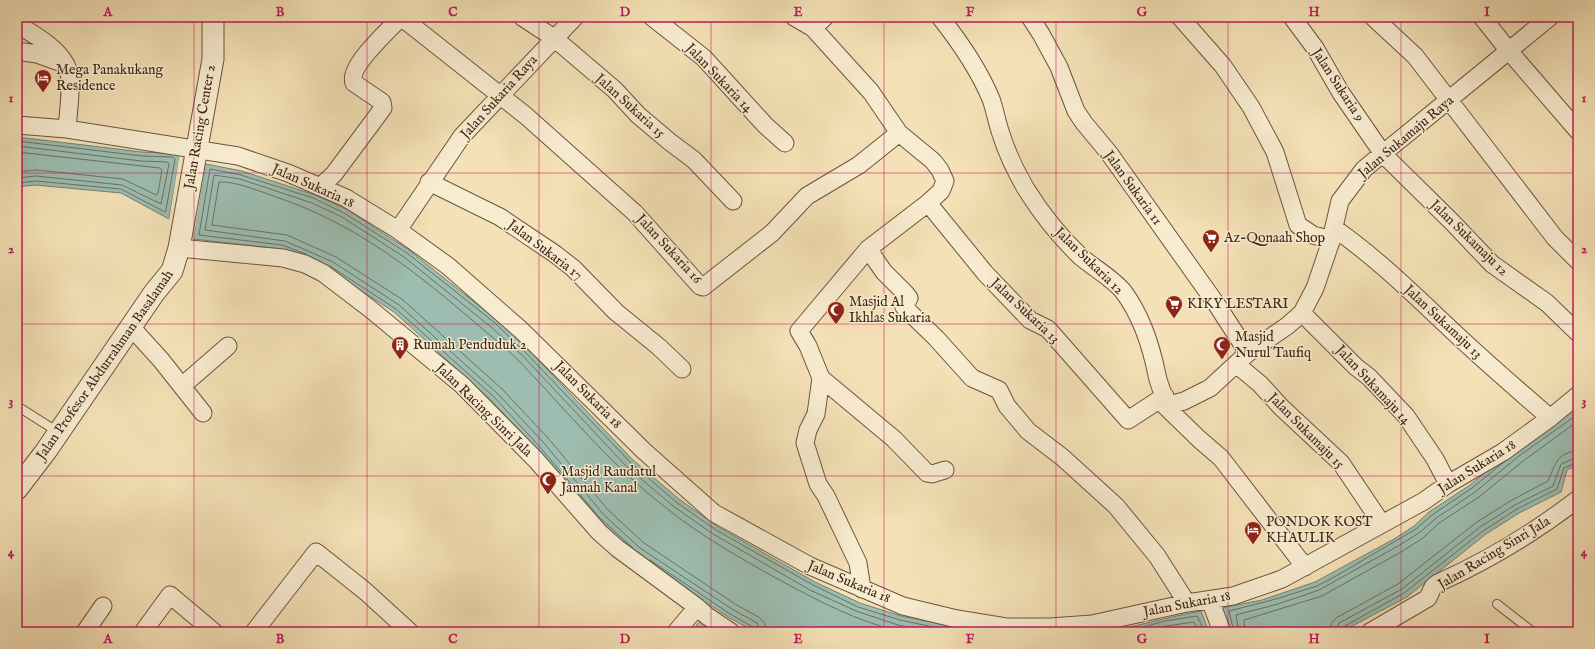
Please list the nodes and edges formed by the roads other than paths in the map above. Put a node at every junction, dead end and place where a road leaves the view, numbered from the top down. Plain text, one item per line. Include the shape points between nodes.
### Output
1 (213, 17) edge
2 (401, 17) edge
3 (522, 17) edge
4 (575, 17) edge
5 (652, 17) edge
6 (794, 17) edge
7 (940, 17) edge
8 (1030, 17) edge
9 (1180, 17) edge
10 (1292, 17) edge
11 (1373, 17) edge
12 (1482, 17) edge
13 (1550, 17) edge
14 (819, 22) edge
15 (17, 24) edge
16 (554, 38) junction
17 (17, 51) edge
18 (1509, 52) junction
19 (67, 65) junction
20 (499, 96) junction
21 (1450, 101) junction
22 (1572, 111) edge
23 (17, 125) edge
24 (67, 129) junction
25 (1578, 131) edge
26 (900, 133) junction
27 (784, 143) dead end
28 (196, 153) junction
29 (1383, 154) junction
30 (429, 182) junction
31 (320, 187) junction
32 (733, 202) dead end
33 (928, 203) junction
34 (398, 230) junction
35 (1333, 234) junction
36 (180, 242) junction
37 (868, 250) junction
38 (1578, 261) edge
39 (1302, 313) junction
40 (131, 328) junction
41 (1578, 333) edge
42 (228, 346) dead end
43 (1242, 358) junction
44 (682, 369) dead end
45 (822, 378) junction
46 (182, 386) junction
47 (1578, 396) edge
48 (1165, 401) junction
49 (17, 406) edge
50 (203, 413) dead end
51 (1550, 418) junction
52 (58, 433) junction
53 (945, 470) dead end
54 (1448, 484) junction
55 (17, 489) edge
56 (1578, 499) edge
57 (1382, 524) junction
58 (1305, 567) junction
59 (862, 589) junction
60 (1187, 603) junction
61 (1211, 603) junction
62 (1497, 604) dead end
63 (103, 606) dead end
64 (697, 607) junction
65 (708, 622) dead end
66 (85, 632) edge
67 (143, 632) edge
68 (214, 632) edge
69 (254, 632) edge
70 (410, 632) edge
71 (676, 632) edge
72 (723, 632) edge
73 (731, 632) edge
74 (1222, 632) edge
75 (1370, 632) edge
76 (1533, 632) edge

1 - 28 street, Jalan Racing Center 2 via 213,59
2 - 20 street
2 - 31 street via 353,73 354,83 382,102 383,108 334,174
3 - 16 street, Jalan Sukaria 15
4 - 16 street, Jalan Sukaria Raya
5 - 27 street, Jalan Sukaria 14 via 704,58
6 - 14 street
7 - 48 street, Jalan Sukaria 12 via 958,40 991,99 1007,150 1025,188 1044,216 1066,241 1122,290 1133,307 1144,326
8 - 43 street, Jalan Sukaria 11 via 1051,53 1084,123 1217,305
9 - 35 street via 1222,66 1251,107 1275,152 1298,225 1313,235
10 - 29 street, Jalan Sukaria 9 via 1315,48 1341,93
11 - 21 street via 1415,56
12 - 18 street
13 - 18 street, Jalan Sukamaju Raya
14 - 26 street
15 - 19 street via 48,44
16 - 20 street, Jalan Sukaria Raya
16 - 32 street, Jalan Sukaria 15 via 614,90 638,115 694,160
17 - 19 street via 37,54
18 - 21 street, Jalan Sukamaju Raya
18 - 22 street
19 - 24 street via 70,75
20 - 26 street, Jalan Sukaria 16 via 525,115 635,213 703,287 772,233 807,196 858,165
20 - 30 street, Jalan Sukaria Raya via 462,136
21 - 29 street, Jalan Sukamaju Raya
21 - 38 street via 1555,238
22 - 25 street
23 - 24 street, Jalan Sukaria 18
24 - 28 street, Jalan Sukaria 18
26 - 33 street via 933,161 945,181 941,191
28 - 31 street, Jalan Sukaria 18 via 238,156
28 - 36 street, Jalan Racing Center 2
29 - 35 street, Jalan Sukamaju Raya via 1364,169 1347,189 1340,201
29 - 41 street, Jalan Sukamaju 12 via 1492,264 1547,303
30 - 34 street, Jalan Sukaria Raya
30 - 44 street, Jalan Sukaria 17 via 500,217 555,254 573,268 616,312
31 - 34 street, Jalan Sukaria 18 via 346,198
33 - 37 street
33 - 48 street, Jalan Sukaria 13 via 985,273 1030,320 1048,330 1128,420
34 - 59 street, Jalan Sukaria 18 via 448,266 504,314 649,456 714,513 810,566
35 - 39 street, Jalan Sukamaju Raya via 1315,288
35 - 51 street, Jalan Sukamaju 13 via 1370,254
36 - 40 street, Jalan Profesor Abdurrahman Basalamah via 172,271
36 - 64 street, Jalan Racing Sinri Jala via 283,258 305,264 323,273 462,385 536,460 599,532
37 - 45 street via 799,331
37 - 60 street via 884,272 909,298 904,307 908,312 936,338 972,378 999,390 1028,431 1062,457 1116,506 1157,556
39 - 43 street, Jalan Sukamaju Raya
39 - 54 street, Jalan Sukamaju 14 via 1406,416 1435,459
40 - 46 street
40 - 52 street, Jalan Profesor Abdurrahman Basalamah
42 - 46 street
43 - 48 street, Jalan Sukamaju Raya via 1200,394
43 - 57 street, Jalan Sukamaju 15 via 1260,384 1281,407 1341,463
45 - 53 street via 894,439 928,473
45 - 59 street via 816,414 805,443 818,484 858,563
46 - 50 street
47 - 51 street, Jalan Sukaria 18
48 - 58 street via 1199,439 1221,458
49 - 52 lane
51 - 54 street, Jalan Sukaria 18 via 1503,452
52 - 55 street, Jalan Profesor Abdurrahman Basalamah
54 - 57 street, Jalan Sukaria 18 via 1424,501
56 - 75 street, Jalan Racing Sinri Jala via 1525,536 1438,583 1428,598
57 - 58 street, Jalan Sukaria 18
58 - 61 street, Jalan Sukaria 18 via 1254,590
59 - 60 street, Jalan Sukaria 18 via 904,606 957,619 1006,627 1092,624
60 - 61 street, Jalan Sukaria 18
61 - 74 street
62 - 76 lane
63 - 66 street
64 - 71 street
64 - 73 street, Jalan Racing Sinri Jala
65 - 72 street
67 - 68 street via 170,595
69 - 70 street via 316,552 365,591

